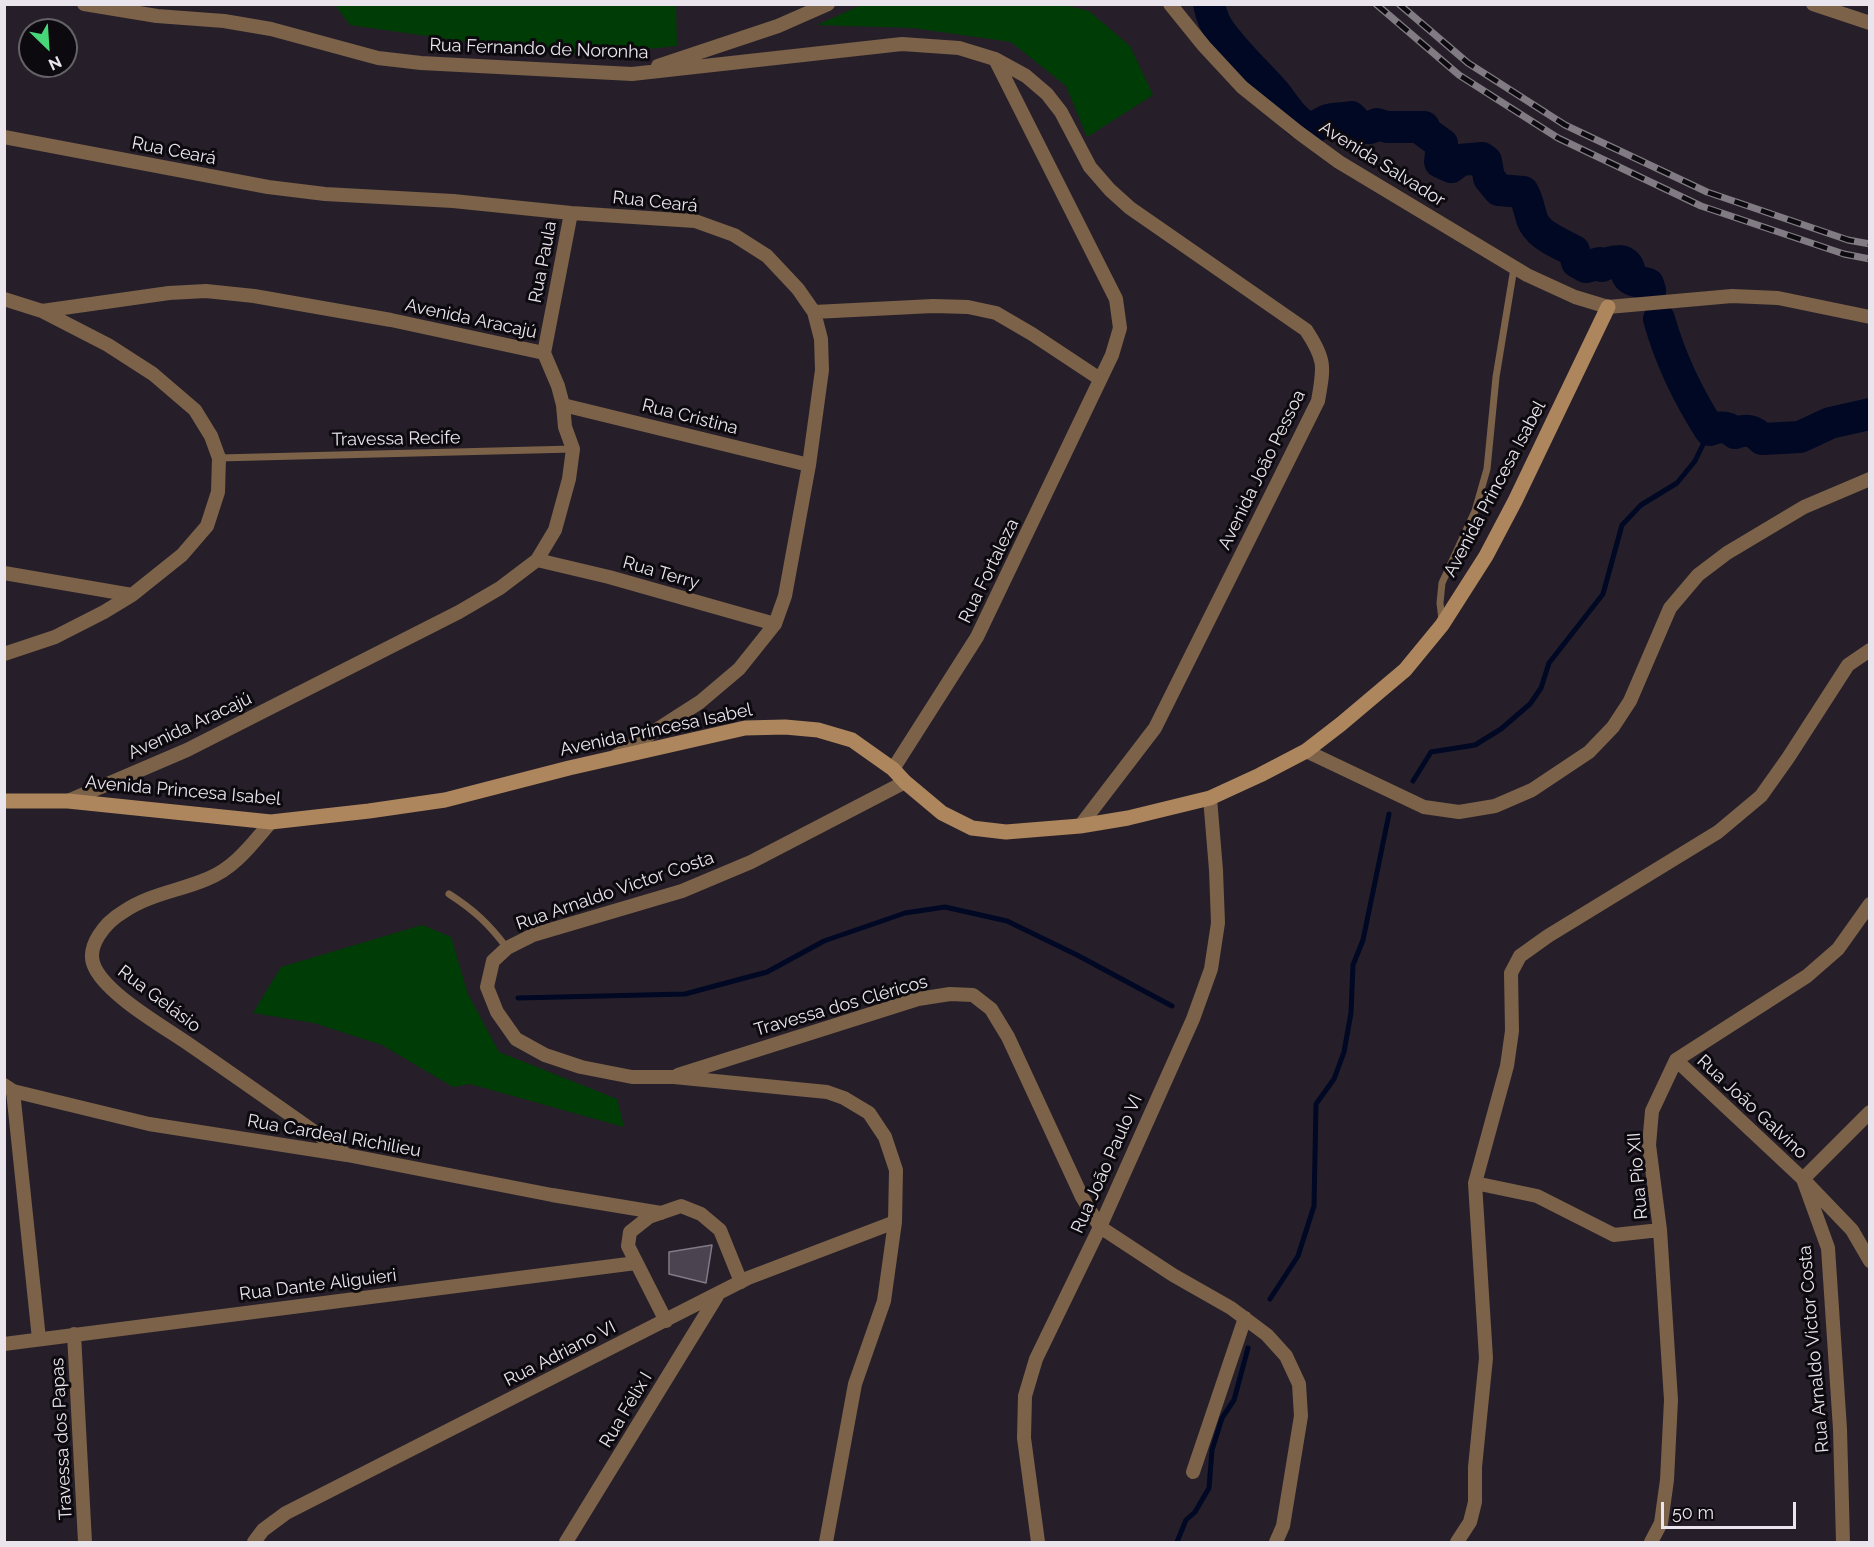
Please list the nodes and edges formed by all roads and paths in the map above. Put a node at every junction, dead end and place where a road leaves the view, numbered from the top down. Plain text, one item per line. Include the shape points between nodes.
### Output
1 (84, 4) edge
2 (828, 4) edge
3 (1170, 4) edge
4 (1813, 4) edge
5 (1869, 23) edge
6 (995, 59) junction
7 (632, 75) junction
8 (4, 137) edge
9 (571, 213) junction
10 (1514, 268) junction
11 (4, 299) edge
12 (1608, 307) junction
13 (42, 310) junction
14 (814, 312) junction
15 (1869, 317) edge
16 (544, 353) junction
17 (1100, 379) junction
18 (562, 405) junction
19 (573, 449) junction
20 (219, 458) junction
21 (808, 465) junction
22 (1869, 478) edge
23 (537, 560) junction
24 (4, 573) edge
25 (132, 595) junction
26 (775, 624) junction
27 (1442, 625) junction
28 (1869, 650) edge
29 (4, 654) edge
30 (1306, 751) junction
31 (612, 758) junction
32 (893, 769) junction
33 (905, 782) junction
34 (1210, 798) junction
35 (4, 801) edge
36 (68, 801) junction
37 (271, 822) junction
38 (1080, 826) junction
39 (449, 894) dead end
40 (1869, 904) edge
41 (507, 948) junction
42 (1676, 1060) junction
43 (674, 1077) junction
44 (9, 1088) edge
45 (1869, 1112) edge
46 (347, 1155) junction
47 (1803, 1179) junction
48 (1475, 1183) junction
49 (661, 1213) junction
50 (895, 1222) junction
51 (1100, 1227) junction
52 (1660, 1230) junction
53 (1869, 1261) edge
54 (636, 1263) junction
55 (741, 1282) junction
56 (717, 1296) junction
57 (1245, 1318) junction
58 (666, 1321) junction
59 (74, 1334) junction
60 (39, 1339) junction
61 (4, 1344) edge
62 (1193, 1472) dead end
63 (85, 1542) edge
64 (254, 1542) edge
65 (566, 1542) edge
66 (826, 1542) edge
67 (1038, 1542) edge
68 (1276, 1542) edge
69 (1457, 1542) edge
70 (1651, 1542) edge
71 (1843, 1542) edge

1 - 7 street, Rua Fernando de Noronha via 271,29 378,58
2 - 7 street via 778,26
3 - 10 street, Avenida Salvador via 1242,87 1298,132 1339,162
4 - 5 street
6 - 7 street, Rua Fernando de Noronha via 959,48 902,44
6 - 17 street, Rua Fortaleza via 1116,299 1120,328
6 - 38 street, Avenida João Pessoa via 1026,76 1047,94 1090,167 1130,208 1306,330 1317,347 1324,370 1318,401 1155,728
8 - 9 street, Rua Ceará via 268,187
9 - 14 street, Rua Ceará via 694,221 734,235 767,256
9 - 16 street, Rua Paula
10 - 12 street, Avenida Salvador via 1575,297
10 - 27 lane via 1496,377 1487,469 1475,511 1442,583
11 - 13 street
12 - 15 street via 1732,296 1778,298
12 - 27 street, Avenida Princesa Isabel via 1515,501
13 - 16 street, Avenida Aracajú via 206,291 391,320
13 - 20 street via 153,374 195,410
14 - 17 street via 933,306 996,313
14 - 21 street, Rua Ceará via 821,339 822,370
16 - 18 street, Avenida Aracajú
17 - 32 street, Rua Fortaleza via 977,637
18 - 19 street, Avenida Aracajú
18 - 21 street, Rua Cristina
19 - 20 lane, Travessa Recife
19 - 23 street, Avenida Aracajú via 555,530
20 - 25 street via 218,492 207,526 182,555
21 - 26 street, Rua Ceará via 785,596
22 - 30 street via 1804,507 1698,575 1670,608 1629,701 1613,727 1589,752 1532,790 1495,807 1458,812 1424,807
23 - 26 street, Rua Terry
23 - 36 street, Avenida Aracajú via 500,588 448,617 187,750
24 - 25 street
25 - 29 street via 55,637
26 - 31 street, Rua Ceará via 739,669 700,702
27 - 30 street, Avenida Princesa Isabel via 1405,670
28 - 48 street via 1848,665 1761,796 1718,832 1520,956 1511,973 1512,1031 1507,1066
30 - 34 street, Avenida Princesa Isabel
31 - 32 street, Avenida Princesa Isabel via 745,728 785,727 818,730 852,740
31 - 37 street, Avenida Princesa Isabel via 446,800
32 - 33 street, Avenida Princesa Isabel
33 - 38 street, Avenida Princesa Isabel via 942,813 972,828 1006,832
33 - 41 street, Rua Arnaldo Victor Costa via 751,862 682,891 560,926
34 - 38 street, Avenida Princesa Isabel
34 - 51 street, Rua João Paulo VI via 1218,923 1211,969 1193,1019
35 - 36 street, Avenida Princesa Isabel
36 - 37 street, Avenida Princesa Isabel
37 - 46 street, Rua Gelásio via 231,866 208,879 144,899 105,926 93,946 94,966 106,984 139,1010
39 - 41 lane via 487,922
40 - 42 street via 1838,949 1807,976
41 - 43 street, Rua Arnaldo Victor Costa via 493,961 487,987 497,1012 516,1039 544,1055 581,1067 632,1077
42 - 47 street, Rua João Galvino
42 - 52 street, Rua Pio XII via 1652,1111 1649,1145
43 - 50 street, Rua Arnaldo Victor Costa via 827,1092 869,1113 885,1137 896,1170
43 - 51 street, Travessa dos Cléricos via 918,999 973,995 991,1009 1008,1037 1082,1197
44 - 46 street, Rua Cardeal Richilieu via 149,1124
44 - 60 street
45 - 47 street
46 - 49 street, Rua Cardeal Richilieu
47 - 53 street, Rua João Galvino via 1852,1230
47 - 71 street, Rua Arnaldo Victor Costa via 1828,1248
48 - 52 street via 1537,1196 1614,1235
48 - 69 street via 1486,1358 1475,1502 1470,1522
49 - 54 street via 649,1216 630,1232 628,1246
49 - 55 street via 681,1206 701,1214 720,1230
50 - 55 street, Rua Adriano VI
50 - 66 street, Rua Arnaldo Victor Costa via 884,1300 855,1384
51 - 57 street
51 - 67 street, Rua João Paulo VI via 1036,1359 1025,1396 1024,1438
52 - 70 street, Rua Pio XII via 1671,1400 1667,1480 1661,1522
54 - 58 street
54 - 59 street, Rua Dante Aliguieri
55 - 56 street, Rua Adriano VI
56 - 58 street, Rua Adriano VI
56 - 65 street, Rua Félix I
57 - 62 street
57 - 68 street via 1286,1356 1299,1384 1301,1416 1283,1526
58 - 64 street, Rua Adriano VI via 286,1513
59 - 60 street, Rua Dante Aliguieri
59 - 63 street, Travessa dos Papas
60 - 61 street, Rua Dante Aliguieri

